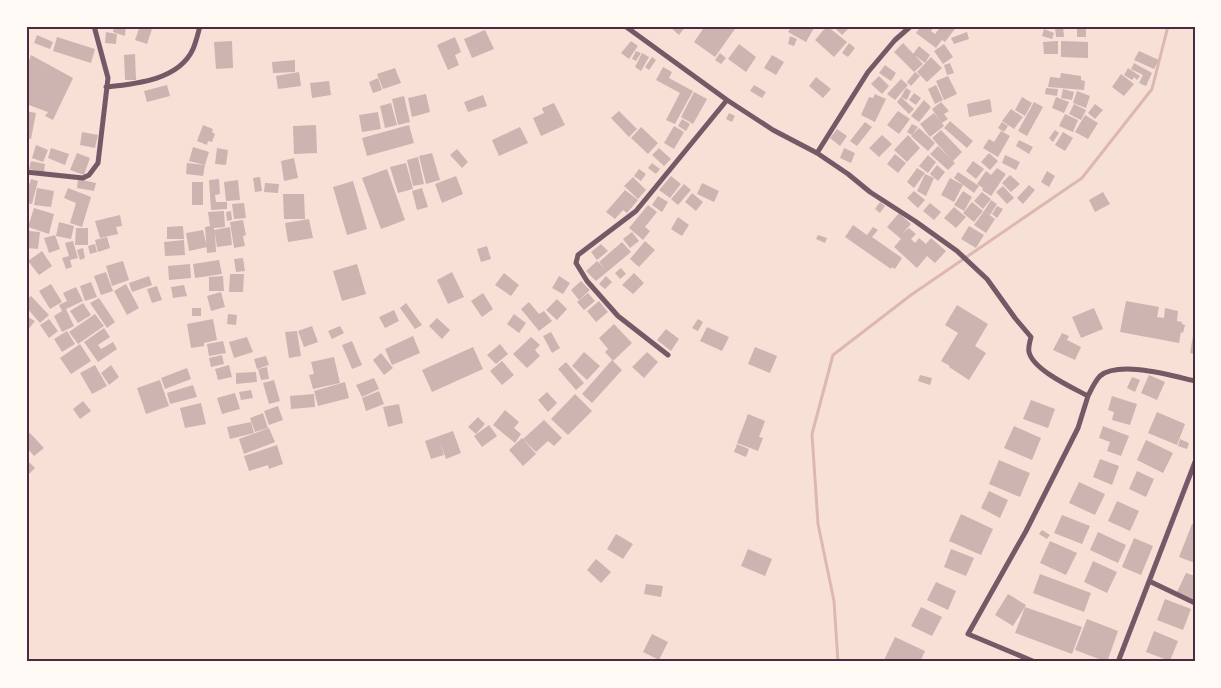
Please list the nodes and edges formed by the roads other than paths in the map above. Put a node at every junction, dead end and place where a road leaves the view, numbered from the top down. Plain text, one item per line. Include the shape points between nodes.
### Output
1 (94, 26) edge
2 (200, 26) edge
3 (625, 26) edge
4 (911, 26) edge
5 (106, 87) junction
6 (727, 100) junction
7 (817, 153) junction
8 (26, 172) edge
9 (668, 355) dead end
10 (1195, 381) edge
11 (1088, 396) junction
12 (1195, 462) edge
13 (1149, 582) junction
14 (1195, 603) edge
15 (1035, 662) edge
16 (1118, 662) edge

1 - 5 street via 108,78
2 - 5 street via 193,50 168,74 133,84
3 - 6 street
4 - 7 street via 868,72
5 - 8 street via 98,163 89,175 69,178
6 - 7 street via 772,130
6 - 9 street via 636,211 578,255 576,263 587,281 618,316
7 - 11 street via 957,251 988,279 1031,337 1029,352 1036,363 1056,379
10 - 11 street via 1144,369 1114,371 1100,376
11 - 15 street via 1078,428 1026,531 968,634
12 - 13 street
13 - 14 street
13 - 16 street

